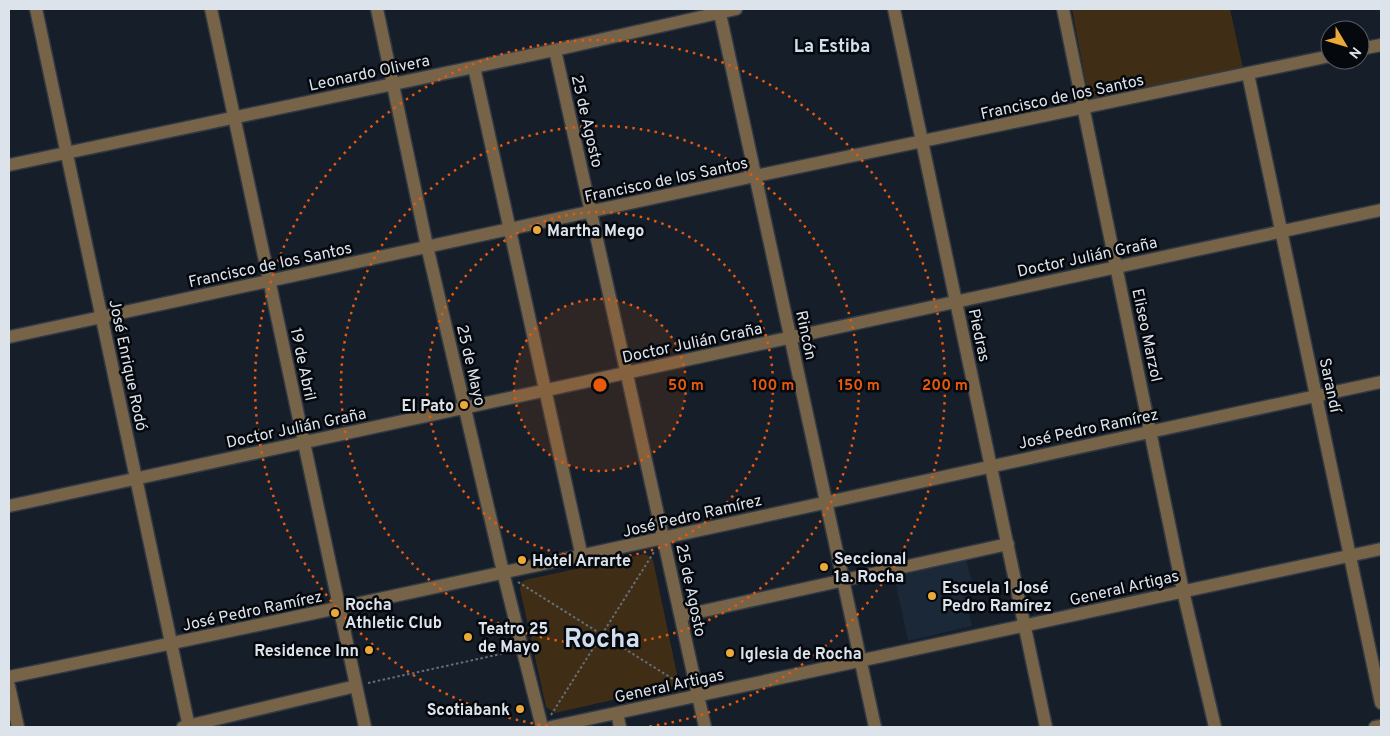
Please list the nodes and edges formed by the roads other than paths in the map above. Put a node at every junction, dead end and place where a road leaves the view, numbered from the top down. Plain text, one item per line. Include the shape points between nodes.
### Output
1 (36, 9) edge
2 (211, 9) edge
3 (377, 9) edge
4 (736, 9) edge
5 (894, 9) edge
6 (1063, 9) edge
7 (720, 10) edge
8 (555, 50) junction
9 (1320, 58) edge
10 (474, 67) junction
11 (1248, 74) junction
12 (392, 84) junction
13 (1084, 108) junction
14 (234, 118) junction
15 (923, 141) junction
16 (68, 153) junction
17 (9, 165) edge
18 (755, 176) junction
19 (1381, 210) edge
20 (592, 211) junction
21 (510, 229) junction
22 (1281, 230) junction
23 (428, 246) junction
24 (1117, 267) junction
25 (269, 281) junction
26 (956, 301) junction
27 (102, 317) junction
28 (9, 337) edge
29 (791, 337) junction
30 (627, 372) junction
31 (1381, 382) edge
32 (545, 390) junction
33 (1317, 396) junction
34 (466, 407) junction
35 (1152, 432) junction
36 (304, 442) junction
37 (991, 466) junction
38 (137, 478) junction
39 (826, 501) junction
40 (9, 506) edge
41 (663, 538) junction
42 (1008, 544) junction
43 (1381, 549) edge
44 (582, 557) junction
45 (1350, 557) junction
46 (503, 572) junction
47 (844, 580) junction
48 (1183, 591) junction
49 (339, 608) junction
50 (681, 616) junction
51 (1025, 626) junction
52 (172, 644) junction
53 (861, 661) junction
54 (9, 677) edge
55 (9, 686) edge
56 (356, 686) junction
57 (698, 695) junction
58 (1381, 703) edge
59 (617, 713) junction
60 (547, 724) edge
61 (1381, 726) edge
62 (18, 727) edge
63 (187, 727) edge
64 (365, 727) edge
65 (620, 727) edge
66 (705, 727) edge
67 (875, 727) edge
68 (1046, 727) edge
69 (1215, 727) edge
70 (1376, 727) edge

1 - 16 street, José Enrique Rodó
2 - 14 street, 19 de Abril
3 - 12 street, 25 de Mayo
4 - 7 street, Leonardo Olivera
5 - 15 street, Piedras
6 - 13 street, Eliseo Marzol
7 - 8 street, Leonardo Olivera
7 - 18 street, Rincón
8 - 10 street, Leonardo Olivera
8 - 20 street, 25 de Agosto
9 - 11 street, Francisco de los Santos
10 - 12 street, Leonardo Olivera
10 - 21 street
11 - 13 street, Francisco de los Santos
11 - 22 street, Sarandí
12 - 14 street, Leonardo Olivera
12 - 23 street, 25 de Mayo
13 - 15 street, Francisco de los Santos
13 - 24 street, Eliseo Marzol
14 - 16 street, Leonardo Olivera
14 - 25 street, 19 de Abril
15 - 18 street, Francisco de los Santos
15 - 26 street, Piedras
16 - 17 street, Leonardo Olivera
16 - 27 street, José Enrique Rodó
18 - 20 street, Francisco de los Santos
18 - 29 street, Rincón
19 - 22 street, Doctor Julián Graña
20 - 21 street, Francisco de los Santos
20 - 30 street, 25 de Agosto
21 - 23 street, Francisco de los Santos
21 - 32 street
22 - 24 street, Doctor Julián Graña
22 - 33 street, Sarandí
23 - 25 street, Francisco de los Santos
23 - 34 street, 25 de Mayo
24 - 26 street, Doctor Julián Graña
24 - 35 street, Eliseo Marzol
25 - 27 street, Francisco de los Santos
25 - 36 street, 19 de Abril
26 - 29 street, Doctor Julián Graña
26 - 37 street, Piedras
27 - 28 street, Francisco de los Santos
27 - 38 street, José Enrique Rodó
29 - 30 street, Doctor Julián Graña
29 - 39 street, Rincón
30 - 32 street, Doctor Julián Graña
30 - 41 street, 25 de Agosto
31 - 33 street, José Pedro Ramírez
32 - 34 street, Doctor Julián Graña
32 - 44 street
33 - 35 street, José Pedro Ramírez
33 - 45 street, Sarandí
34 - 36 street, Doctor Julián Graña
34 - 46 street, 25 de Mayo
35 - 37 street, José Pedro Ramírez
35 - 48 street, Eliseo Marzol
36 - 38 street, Doctor Julián Graña
36 - 49 street, 19 de Abril
37 - 39 street, José Pedro Ramírez
37 - 42 street, Piedras
38 - 40 street, Doctor Julián Graña
38 - 52 street, José Enrique Rodó
39 - 41 street, José Pedro Ramírez
39 - 47 street, Rincón
41 - 44 street, José Pedro Ramírez
41 - 50 street, 25 de Agosto
42 - 47 street
42 - 51 street, Piedras
43 - 45 street, General Artigas
44 - 46 street, José Pedro Ramírez
45 - 48 street, General Artigas
45 - 58 street, Sarandí
46 - 49 street, José Pedro Ramírez
46 - 60 street, 25 de Mayo via 532,689
47 - 50 street
47 - 53 street, Rincón
48 - 51 street, General Artigas
48 - 69 street, Eliseo Marzol
49 - 52 street, José Pedro Ramírez
49 - 56 street, 19 de Abril
50 - 57 street, 25 de Agosto
51 - 53 street, General Artigas
51 - 68 street, Piedras
52 - 54 street, José Pedro Ramírez
52 - 63 street, José Enrique Rodó
53 - 57 street, General Artigas
53 - 67 street, Rincón
55 - 62 street
56 - 63 street
56 - 64 street, 19 de Abril
57 - 59 street, General Artigas
57 - 66 street, 25 de Agosto
59 - 60 street, General Artigas
59 - 65 street
61 - 70 street

